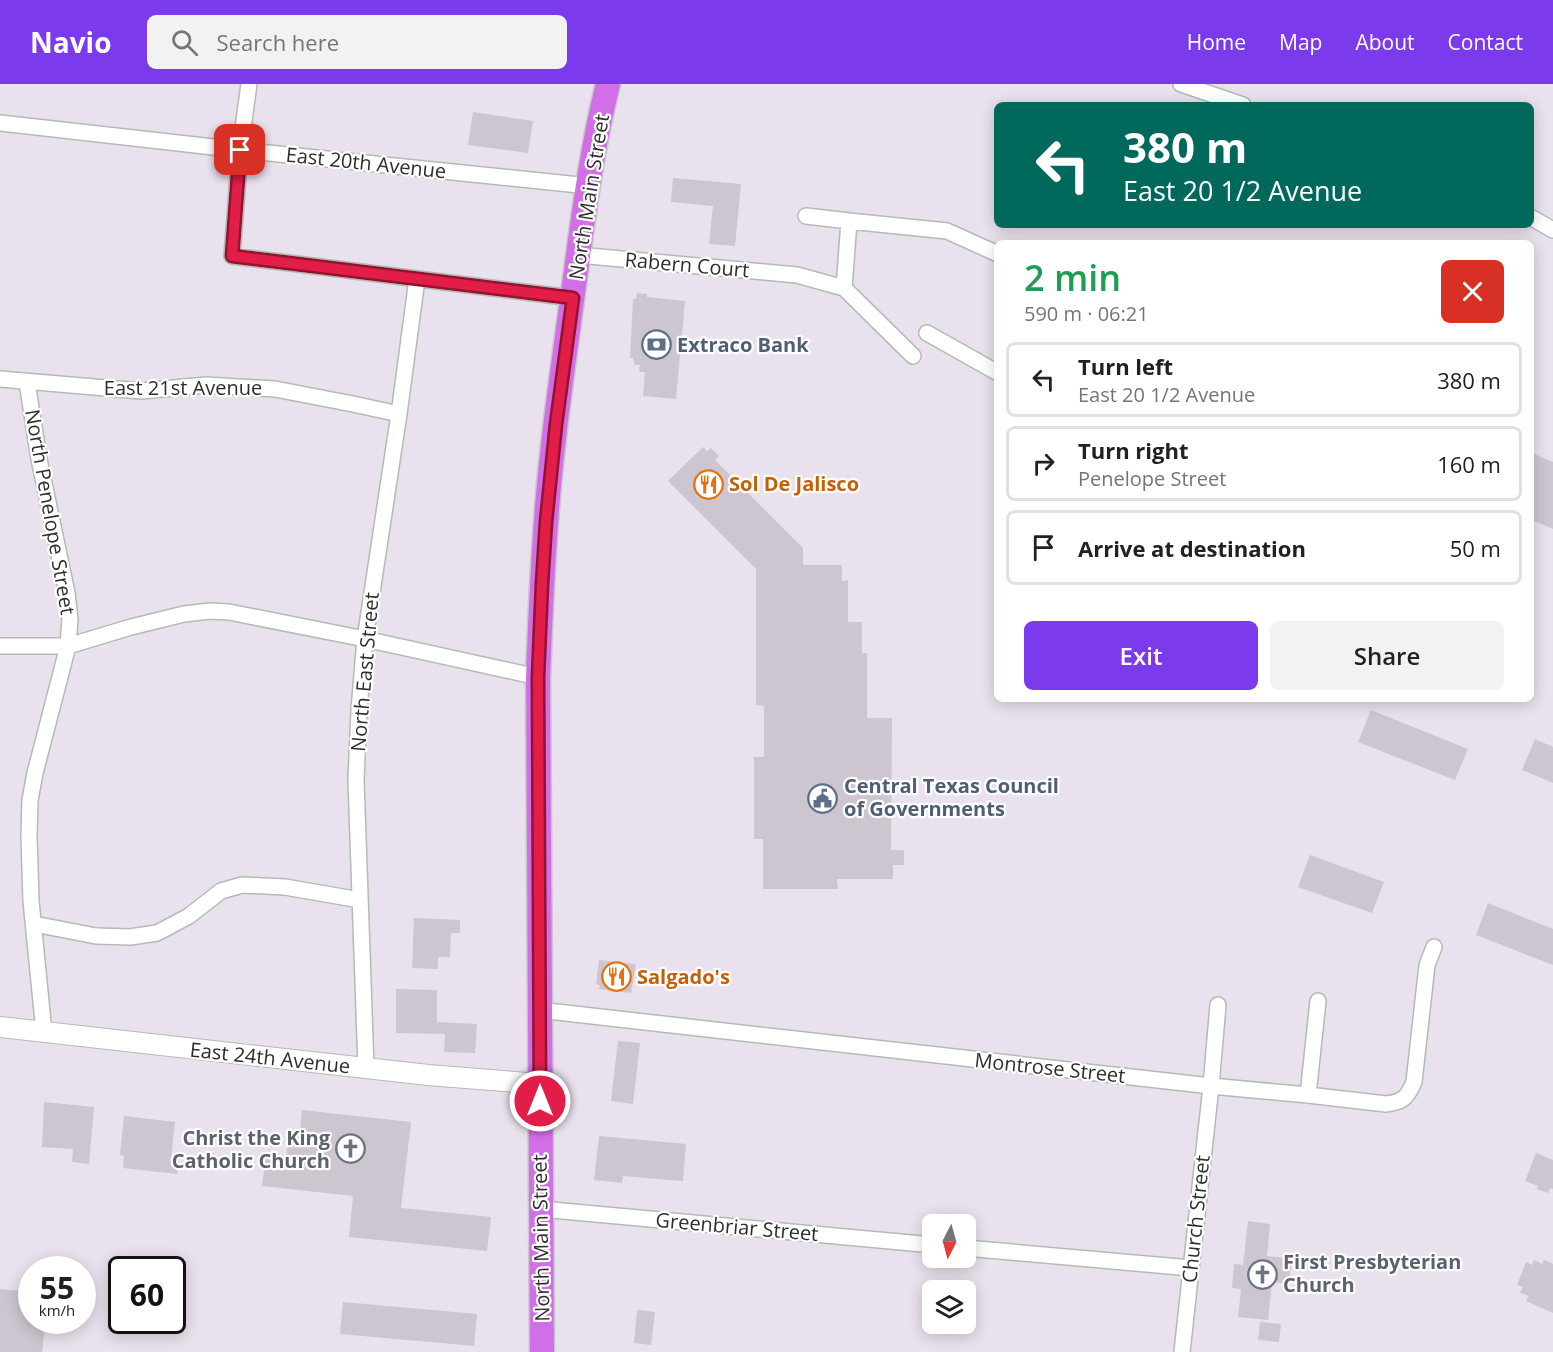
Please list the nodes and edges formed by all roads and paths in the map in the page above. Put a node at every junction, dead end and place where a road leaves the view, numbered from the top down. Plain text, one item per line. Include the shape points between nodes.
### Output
1 (249, 84) edge
2 (608, 84) edge
3 (1181, 84) edge
4 (1234, 102) edge
5 (0, 123) edge
6 (240, 150) junction
7 (589, 186) junction
8 (806, 216) dead end
9 (1534, 220) edge
10 (849, 221) junction
11 (1553, 230) edge
12 (994, 252) edge
13 (578, 255) junction
14 (417, 279) junction
15 (844, 288) junction
16 (573, 298) junction
17 (927, 333) dead end
18 (914, 356) dead end
19 (994, 371) edge
20 (0, 379) edge
21 (27, 382) junction
22 (399, 414) junction
23 (365, 639) junction
24 (0, 646) edge
25 (68, 646) junction
26 (538, 677) junction
27 (360, 900) junction
28 (34, 924) junction
29 (1434, 946) dead end
30 (1318, 1001) dead end
31 (1218, 1005) dead end
32 (539, 1010) junction
33 (0, 1027) edge
34 (44, 1032) junction
35 (366, 1068) junction
36 (540, 1084) junction
37 (1211, 1086) junction
38 (1308, 1095) junction
39 (541, 1209) junction
40 (922, 1244) edge
41 (976, 1249) edge
42 (1191, 1268) junction
43 (542, 1352) edge
44 (1182, 1352) edge

1 - 6 street
2 - 7 main road, North Main Street
3 - 4 street
5 - 6 street, East 20th Avenue
6 - 7 street, East 20th Avenue
6 - 14 street via 232,256
7 - 13 main road, North Main Street
8 - 10 street
9 - 11 street
10 - 12 street via 948,231
10 - 15 street
13 - 15 street, Rabern Court via 797,274
13 - 16 main road, North Main Street
14 - 16 street
14 - 22 street, North East Street
15 - 18 street
16 - 26 main road, North Main Street via 546,522
17 - 19 street
20 - 21 street, East 21st Avenue
21 - 22 street, East 21st Avenue via 141,391 206,385 275,389
21 - 25 street, North Penelope Street via 67,593
22 - 23 street, North East Street
23 - 25 street via 210,611 131,627
23 - 26 street
23 - 27 street, North East Street via 356,780
24 - 25 street
25 - 28 street, North Penelope Street via 30,800
26 - 32 main road, North Main Street
27 - 28 street via 285,887 242,885 221,891 189,916 157,933 96,936
27 - 35 street, North East Street
28 - 34 street, North Penelope Street
29 - 38 street, Montrose Street via 1427,965 1414,1082 1408,1095 1399,1102 1386,1104
30 - 38 street
31 - 37 street, Church Street
32 - 36 main road, North Main Street
32 - 37 street, Montrose Street
33 - 34 street, East 24th Avenue
34 - 35 street, East 24th Avenue
35 - 36 street, East 24th Avenue
36 - 39 main road, North Main Street
37 - 38 street, Montrose Street
37 - 42 street, Church Street
39 - 40 street, Greenbriar Street
39 - 43 main road, North Main Street
41 - 42 street
42 - 44 street, Church Street

